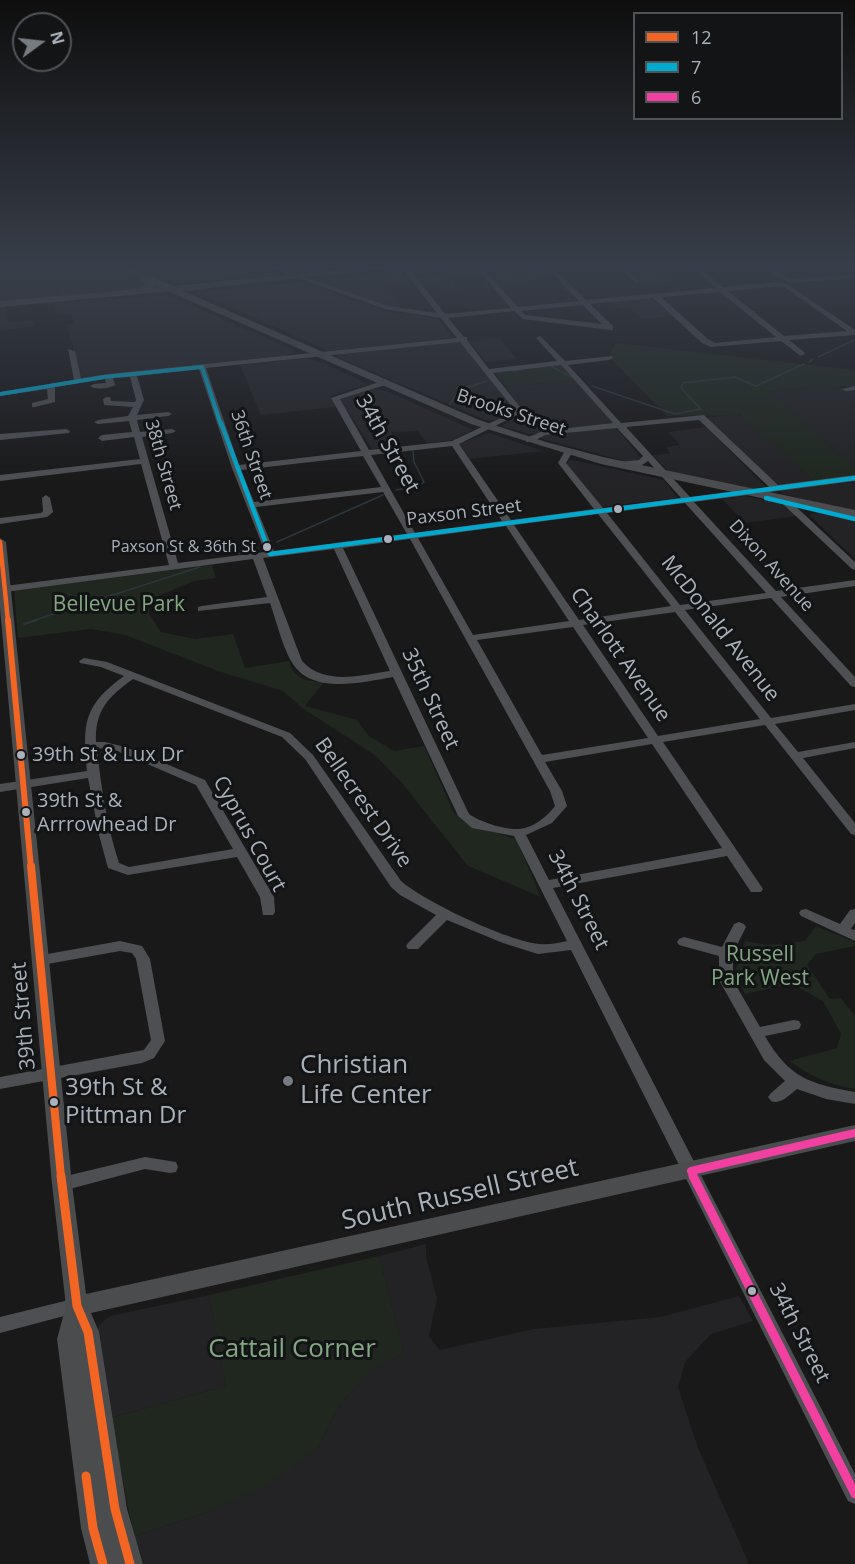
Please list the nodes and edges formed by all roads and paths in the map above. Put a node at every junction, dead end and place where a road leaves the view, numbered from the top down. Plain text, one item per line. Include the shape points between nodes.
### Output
1 (285, 340) edge
2 (455, 340) edge
3 (465, 340) edge
4 (542, 340) edge
5 (704, 340) edge
6 (783, 340) joint
7 (71, 351) dead end
8 (801, 354) dead end
9 (318, 355) junction
10 (609, 358) dead end
11 (563, 362) junction
12 (202, 367) junction
13 (488, 371) junction
14 (133, 374) junction
15 (108, 376) junction
16 (78, 380) junction
17 (382, 383) junction
18 (51, 385) junction
19 (94, 387) dead end
20 (855, 387) edge
21 (846, 389) dead end
22 (0, 394) edge
23 (107, 399) dead end
24 (35, 405) dead end
25 (138, 405) junction
26 (168, 414) dead end
27 (132, 418) junction
28 (98, 422) dead end
29 (618, 424) junction
30 (485, 429) junction
31 (66, 431) dead end
32 (172, 431) dead end
33 (137, 434) junction
34 (0, 437) edge
35 (102, 438) dead end
36 (529, 440) junction
37 (454, 443) junction
38 (569, 451) junction
39 (366, 453) junction
40 (648, 456) junction
41 (145, 461) junction
42 (622, 464) junction
43 (236, 468) junction
44 (665, 474) junction
45 (0, 478) edge
46 (855, 478) edge
47 (776, 488) junction
48 (386, 489) junction
49 (747, 492) junction
50 (46, 498) dead end
51 (689, 500) junction
52 (790, 502) junction
53 (249, 505) junction
54 (816, 509) junction
55 (601, 512) junction
56 (855, 514) edge
57 (855, 519) edge
58 (0, 521) edge
59 (809, 521) junction
60 (507, 524) junction
61 (413, 536) junction
62 (0, 543) edge
63 (337, 545) junction
64 (270, 554) junction
65 (257, 556) junction
66 (174, 566) junction
67 (855, 567) edge
68 (1, 570) edge
69 (855, 583) edge
70 (5, 589) junction
71 (774, 595) junction
72 (273, 599) junction
73 (3, 608) edge
74 (202, 609) dead end
75 (678, 609) junction
76 (574, 623) junction
77 (472, 638) junction
78 (84, 661) dead end
79 (395, 673) junction
80 (132, 675) junction
81 (855, 684) edge
82 (855, 707) edge
83 (768, 722) junction
84 (655, 740) junction
85 (855, 745) edge
86 (91, 747) junction
87 (795, 756) junction
88 (540, 759) junction
89 (94, 773) junction
90 (25, 784) junction
91 (0, 788) edge
92 (850, 818) edge
93 (855, 831) edge
94 (519, 834) junction
95 (730, 851) junction
96 (240, 852) junction
97 (545, 885) junction
98 (756, 889) dead end
99 (268, 912) dead end
100 (446, 913) junction
101 (806, 913) dead end
102 (855, 913) edge
103 (739, 927) dead end
104 (849, 933) edge
105 (684, 942) dead end
106 (575, 944) junction
107 (413, 946) dead end
108 (726, 953) junction
109 (42, 960) junction
110 (794, 1025) dead end
111 (756, 1033) junction
112 (52, 1073) junction
113 (795, 1082) junction
114 (0, 1083) edge
115 (776, 1097) dead end
116 (855, 1098) edge
117 (855, 1133) edge
118 (170, 1167) dead end
119 (691, 1171) junction
120 (62, 1184) junction
121 (76, 1306) junction
122 (0, 1325) edge
123 (855, 1494) edge
124 (93, 1528) junction
125 (103, 1564) edge
126 (116, 1564) edge
127 (130, 1564) edge

1 - 9 highway, Brooks Street
2 - 9 street
3 - 13 street
4 - 11 street, Dixon Avenue
5 - 6 street via 714,345
6 - 8 street
7 - 16 street
9 - 12 street
9 - 17 highway, Brooks Street
10 - 11 street
11 - 13 street
11 - 29 street, Dixon Avenue
12 - 14 street
12 - 43 street, 36th Street
13 - 30 street via 516,407 513,415
14 - 15 street
14 - 25 street, 38th Street
15 - 16 street
15 - 19 street via 111,385
16 - 18 street
17 - 30 highway, Brooks Street
17 - 39 street, 34th Street via 335,398
18 - 22 street
18 - 24 street via 52,400
20 - 21 street
23 - 25 street via 107,403
25 - 27 street, 38th Street
26 - 27 street
27 - 28 street
27 - 33 street, 38th Street
29 - 36 street via 543,433
29 - 40 street, Dixon Avenue
29 - 47 street via 700,417
30 - 36 highway, Brooks Street
30 - 37 street
31 - 34 street
32 - 33 street
33 - 35 street
33 - 41 street, 38th Street
36 - 38 highway, Brooks Street
37 - 39 street
37 - 60 street, Charlott Avenue
38 - 42 highway, Brooks Street
38 - 55 street, McDonald Avenue via 562,463
39 - 43 street
39 - 48 street, 34th Street
40 - 42 street via 642,462
40 - 44 street, Dixon Avenue
41 - 45 street
41 - 66 street, 38th Street
42 - 44 highway, Brooks Street
43 - 53 street, 36th Street
44 - 49 highway, Brooks Street
44 - 51 street, Dixon Avenue
46 - 47 street, Paxson Street
47 - 49 street, Paxson Street
47 - 52 highway
48 - 53 street
48 - 61 street, 34th Street
49 - 51 street, Paxson Street
49 - 52 highway, Brooks Street
50 - 58 street via 48,512 44,515
51 - 55 street, Paxson Street
51 - 71 street, Dixon Avenue
52 - 54 highway, Brooks Street
52 - 56 highway, Brooks Street
52 - 59 street
53 - 64 street, 36th Street
54 - 57 highway, Brooks Street
54 - 59 street via 805,513
55 - 60 street, Paxson Street
55 - 75 street, McDonald Avenue
59 - 67 street
60 - 61 street, Paxson Street
60 - 76 street, Charlott Avenue
61 - 63 street, Paxson Street
61 - 77 street, 34th Street
62 - 68 main road, 39th Street
63 - 64 street, Paxson Street
63 - 79 street, 35th Street
64 - 65 street, Paxson Street
65 - 66 street, Paxson Street
65 - 72 street
66 - 70 street, Paxson Street
68 - 70 main road, 39th Street
69 - 71 street
70 - 73 main road, 39th Street
71 - 75 street
71 - 81 street, Dixon Avenue
72 - 74 street
72 - 79 street via 303,670 339,680
73 - 90 main road, 39th Street
75 - 76 street
75 - 83 street, McDonald Avenue
76 - 77 street
76 - 84 street, Charlott Avenue
77 - 88 street, 34th Street
78 - 80 street, Bellecrest Drive
79 - 94 street, 35th Street via 464,816 476,825
80 - 86 street via 98,706 89,732
80 - 100 street, Bellecrest Drive via 264,725 295,742 401,890
82 - 83 street
83 - 84 street
83 - 87 street, McDonald Avenue
84 - 88 street
84 - 95 street, Charlott Avenue
85 - 87 street
86 - 89 street
86 - 96 street, Cyprus Court via 121,749 197,780 207,790
87 - 92 street, McDonald Avenue
88 - 94 street, 34th Street via 561,806 540,827
89 - 90 street
89 - 96 street via 116,868 133,870
90 - 91 street
90 - 109 main road, 39th Street
92 - 93 street, McDonald Avenue
94 - 97 street, 34th Street
95 - 97 street
95 - 98 street, Charlott Avenue
96 - 99 street, Cyprus Court via 267,897
97 - 106 street, 34th Street
100 - 106 street, Bellecrest Drive via 528,947 549,949
100 - 107 street
101 - 104 street
102 - 104 street
103 - 108 street
105 - 108 street
106 - 119 street, 34th Street
108 - 111 street via 726,980
109 - 112 main road, 39th Street
109 - 112 street via 120,946 137,949 143,959 158,1041 142,1057
110 - 111 street
111 - 113 street via 769,1056
112 - 114 street
112 - 120 main road, 39th Street
113 - 115 street
113 - 116 street
117 - 119 main road, South Russell Street
118 - 120 street via 145,1163
119 - 121 main road, South Russell Street
119 - 123 street, 34th Street
120 - 121 main road, 39th Street
121 - 122 street
121 - 124 main road via 68,1339
121 - 127 main road via 87,1332 115,1509
124 - 125 main road
124 - 126 main road via 103,1537

